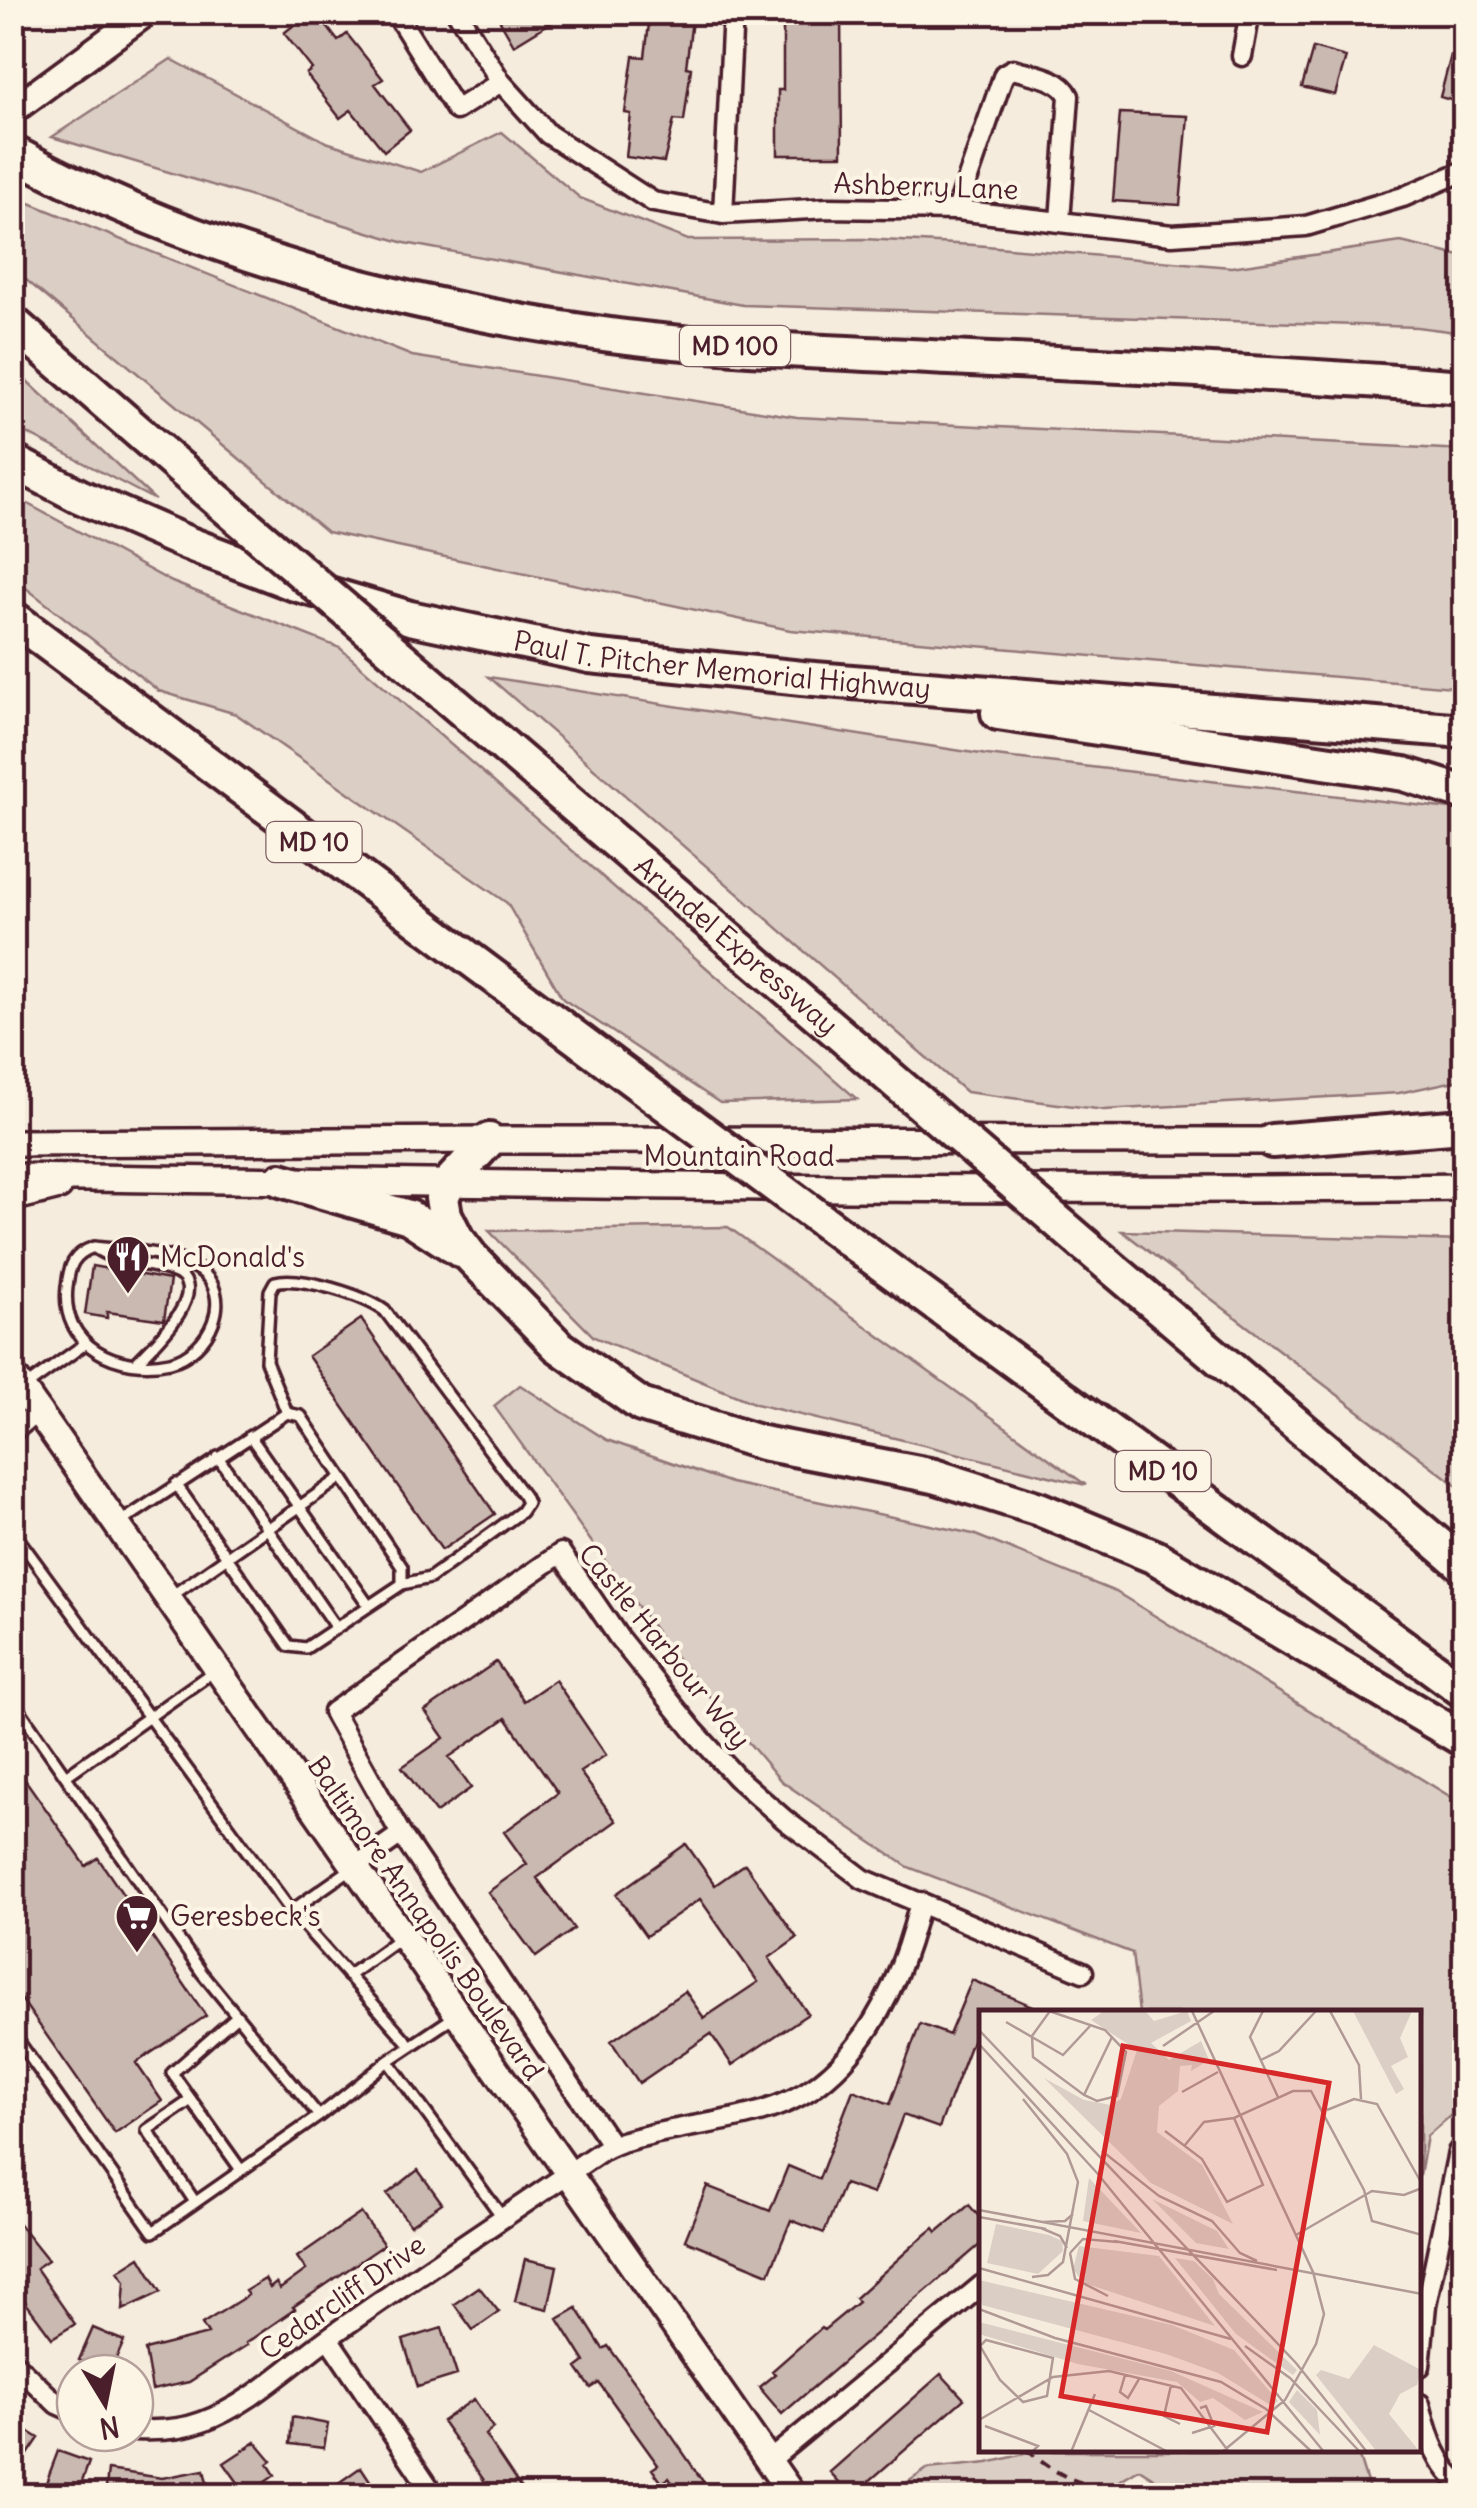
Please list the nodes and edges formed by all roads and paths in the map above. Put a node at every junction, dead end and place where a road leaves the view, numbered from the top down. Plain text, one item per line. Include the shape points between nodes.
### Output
1 (147, 12) edge
2 (395, 12) edge
3 (457, 12) edge
4 (733, 12) edge
5 (1250, 12) edge
6 (1242, 56) dead end
7 (501, 82) junction
8 (12, 111) edge
9 (22, 157) edge
10 (1464, 171) edge
11 (957, 210) junction
12 (723, 214) junction
13 (1060, 221) junction
14 (12, 322) edge
15 (1348, 378) junction
16 (1464, 378) edge
17 (1464, 387) edge
18 (12, 461) edge
19 (12, 617) edge
20 (802, 678) junction
21 (1464, 730) edge
22 (1464, 794) edge
23 (1464, 1126) edge
24 (490, 1140) junction
25 (1272, 1141) junction
26 (1464, 1142) edge
27 (12, 1143) edge
28 (12, 1177) edge
29 (91, 1178) junction
30 (281, 1180) junction
31 (448, 1184) junction
32 (1464, 1187) edge
33 (12, 1202) edge
34 (92, 1247) junction
35 (472, 1258) junction
36 (85, 1344) junction
37 (136, 1363) junction
38 (24, 1391) edge
39 (287, 1412) junction
40 (12, 1432) edge
41 (250, 1436) junction
42 (218, 1457) junction
43 (342, 1477) junction
44 (176, 1484) junction
45 (299, 1506) junction
46 (117, 1525) junction
47 (12, 1530) edge
48 (266, 1530) junction
49 (227, 1558) junction
50 (1464, 1566) edge
51 (402, 1584) junction
52 (168, 1599) junction
53 (369, 1606) junction
54 (336, 1628) junction
55 (216, 1669) junction
56 (1464, 1691) edge
57 (12, 1698) edge
58 (149, 1717) junction
59 (1464, 1740) edge
60 (67, 1775) junction
61 (401, 1834) junction
62 (353, 1868) junction
63 (920, 1902) junction
64 (291, 1911) junction
65 (402, 1937) junction
66 (1082, 1972) dead end
67 (348, 1976) junction
68 (456, 2015) junction
69 (237, 2016) junction
70 (12, 2032) edge
71 (412, 2046) junction
72 (388, 2061) junction
73 (191, 2100) junction
74 (319, 2116) junction
75 (611, 2144) junction
76 (1464, 2146) edge
77 (241, 2170) junction
78 (568, 2174) junction
79 (195, 2202) junction
80 (503, 2218) junction
81 (979, 2287) edge
82 (328, 2338) junction
83 (1422, 2345) edge
84 (12, 2361) edge
85 (55, 2403) edge
86 (1422, 2412) edge
87 (155, 2431) edge
88 (1030, 2453) edge
89 (769, 2461) junction
90 (1464, 2487) edge
91 (436, 2496) edge
92 (792, 2496) edge
93 (1157, 2496) edge

1 - 8 main road
2 - 7 street via 456,110
3 - 7 street, Ashberry Lane
4 - 12 street
5 - 6 street
7 - 12 street, Ashberry Lane via 548,134 653,202
9 - 15 highway, MD 100 via 268,259 490,317 763,348
10 - 13 street, Ashberry Lane via 1306,226 1172,235
11 - 12 street, Ashberry Lane
11 - 13 street, Ashberry Lane
11 - 13 street via 1004,74 1013,69 1050,79 1069,96
14 - 50 highway, Arundel Expressway, bridge
15 - 16 highway
15 - 17 highway, MD 100
18 - 20 highway, Paul T. Pitcher Memorial Highway via 187,543 410,618 590,656
19 - 56 highway, MD 10, bridge
20 - 21 highway, Paul T. Pitcher Memorial Highway
20 - 22 highway via 1404,774
23 - 25 highway
24 - 25 main road, Mountain Road
24 - 27 main road, Mountain Road
24 - 31 highway
25 - 26 main road, Mountain Road
28 - 29 main road, Mountain Road
29 - 30 main road, Mountain Road
29 - 33 main road
30 - 31 main road, Mountain Road
30 - 35 highway via 408,1216
31 - 32 main road, Mountain Road
31 - 35 highway via 445,1215
34 - 36 lane via 74,1258 65,1305
34 - 37 lane via 118,1262 172,1271 186,1283 180,1312
34 - 37 lane via 168,1256 212,1283 214,1324 204,1343 186,1358
35 - 59 highway via 558,1346 640,1405 762,1443 934,1476 1039,1509 1155,1558
36 - 37 lane via 107,1358
36 - 38 lane
38 - 40 street
38 - 46 main road, Baltimore Annapolis Boulevard
39 - 41 lane
39 - 43 lane via 301,1416
39 - 51 lane via 266,1360 276,1282 290,1279 371,1300 524,1496 527,1504 506,1523 430,1578
41 - 42 lane
41 - 45 lane
42 - 44 lane
42 - 48 lane
43 - 45 lane
43 - 51 lane via 402,1567
44 - 46 lane
44 - 49 lane
45 - 48 lane
45 - 53 lane
46 - 52 main road, Baltimore Annapolis Boulevard
47 - 58 lane
48 - 49 lane
48 - 54 lane
49 - 52 lane
49 - 54 lane via 289,1646 306,1648
51 - 53 lane
52 - 55 main road, Baltimore Annapolis Boulevard
53 - 54 lane
55 - 58 lane
55 - 62 main road, Baltimore Annapolis Boulevard
57 - 60 lane
58 - 60 lane
58 - 64 lane
60 - 69 lane
61 - 62 street
61 - 63 street, Castle Harbour Way via 333,1712 561,1553 619,1638 736,1778 863,1878
61 - 75 street, Castle Harbour Way
62 - 64 lane
62 - 65 main road, Baltimore Annapolis Boulevard
63 - 66 street, Castle Harbour Way
63 - 75 street via 888,1996 863,2037 818,2084 768,2111
64 - 67 lane
65 - 67 lane
65 - 68 main road, Baltimore Annapolis Boulevard
67 - 71 lane
68 - 71 lane
68 - 78 main road, Baltimore Annapolis Boulevard
69 - 73 lane via 172,2073
69 - 74 lane
70 - 79 lane via 153,2232
71 - 72 lane
72 - 74 lane
72 - 80 lane
73 - 77 lane
73 - 79 lane via 147,2130
74 - 77 lane
75 - 78 street
76 - 83 street
77 - 79 lane
78 - 80 street, Cedarcliff Drive
78 - 89 main road, Baltimore Annapolis Boulevard
80 - 82 street, Cedarcliff Drive
81 - 89 street
82 - 87 street, Cedarcliff Drive via 237,2405 202,2422
82 - 91 street
84 - 85 street
86 - 90 street via 1429,2442
88 - 93 path via 1090,2487 1142,2484
89 - 92 main road, Baltimore Annapolis Boulevard

